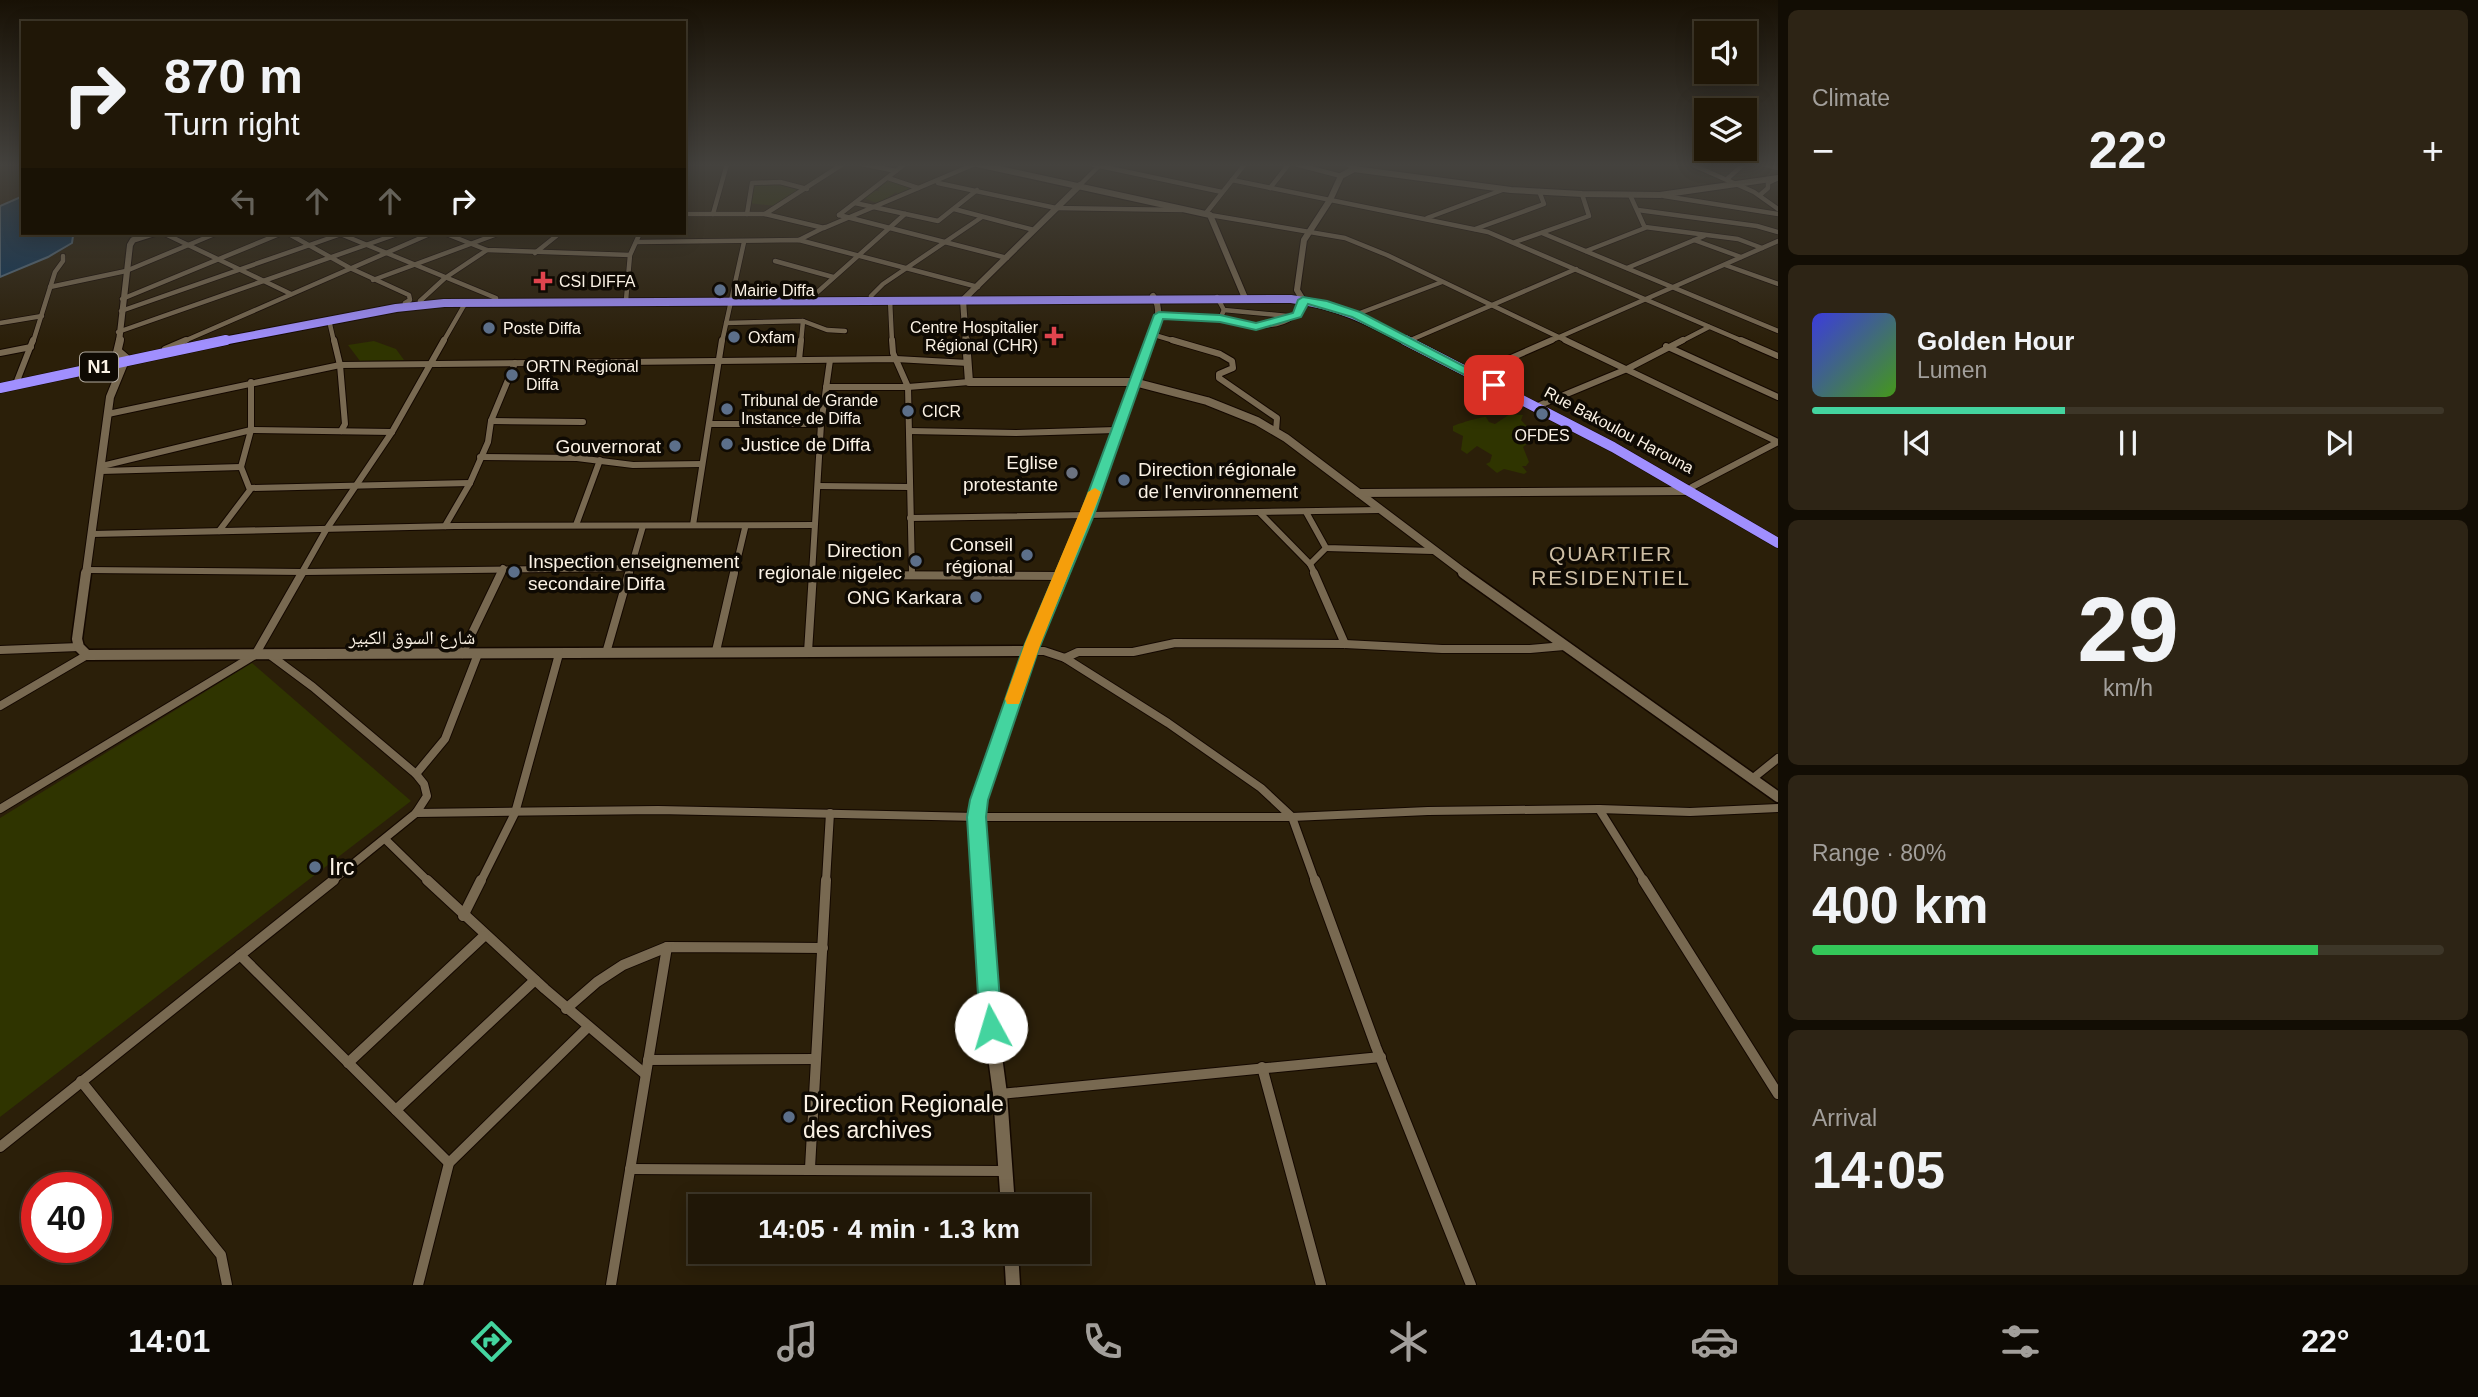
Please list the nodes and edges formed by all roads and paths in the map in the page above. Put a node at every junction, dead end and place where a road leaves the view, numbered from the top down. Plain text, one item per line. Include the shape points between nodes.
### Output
1 (807, 224) edge
2 (829, 224) edge
3 (833, 224) edge
4 (877, 224) edge
5 (893, 224) edge
6 (971, 224) edge
7 (1010, 224) edge
8 (1040, 224) edge
9 (1212, 224) edge
10 (1267, 224) edge
11 (1314, 224) edge
12 (1449, 224) edge
13 (1489, 224) edge
14 (1567, 224) edge
15 (1644, 224) edge
16 (1742, 224) edge
17 (889, 227) junction
18 (1645, 227) junction
19 (824, 228) junction
20 (1475, 229) junction
21 (1034, 230) junction
22 (1309, 231) junction
23 (1542, 233) junction
24 (1778, 233) edge
25 (168, 235) edge
26 (211, 235) edge
27 (280, 235) edge
28 (289, 235) edge
29 (335, 235) edge
30 (344, 235) edge
31 (394, 235) edge
32 (427, 235) edge
33 (449, 235) edge
34 (495, 235) edge
35 (557, 235) edge
36 (639, 235) edge
37 (1707, 235) junction
38 (133, 237) edge
39 (800, 240) junction
40 (1695, 240) junction
41 (1778, 241) edge
42 (637, 242) junction
43 (744, 242) junction
44 (944, 242) junction
45 (1515, 242) junction
46 (189, 244) junction
47 (471, 244) junction
48 (311, 245) junction
49 (366, 245) junction
50 (1762, 248) junction
51 (487, 250) junction
52 (1586, 251) junction
53 (385, 252) junction
54 (534, 253) junction
55 (630, 255) junction
56 (859, 255) junction
57 (63, 256) dead end
58 (1742, 257) junction
59 (331, 258) junction
60 (1007, 258) junction
61 (217, 259) junction
62 (775, 261) dead end
63 (415, 265) junction
64 (1725, 265) junction
65 (909, 267) junction
66 (350, 268) junction
67 (1627, 268) junction
68 (242, 269) junction
69 (1576, 269) junction
70 (126, 271) junction
71 (833, 277) junction
72 (445, 278) junction
73 (373, 280) junction
74 (267, 281) junction
75 (1442, 282) junction
76 (1778, 284) edge
77 (50, 287) junction
78 (978, 287) junction
79 (1673, 287) junction
80 (291, 294) junction
81 (871, 296) junction
82 (812, 297) junction
83 (1154, 297) junction
84 (1218, 297) junction
85 (1245, 297) junction
86 (496, 298) junction
87 (965, 298) junction
88 (1302, 298) junction
89 (122, 299) junction
90 (626, 299) junction
91 (731, 299) junction
92 (890, 300) junction
93 (1646, 300) junction
94 (420, 301) junction
95 (466, 302) junction
96 (405, 303) junction
97 (1494, 306) junction
98 (1224, 310) junction
99 (121, 311) junction
100 (1360, 313) junction
101 (1159, 315) junction
102 (42, 316) junction
103 (1292, 317) junction
104 (1220, 318) junction
105 (329, 320) junction
106 (803, 321) junction
107 (0, 323) edge
108 (726, 323) junction
109 (1709, 327) junction
110 (845, 331) dead end
111 (1778, 331) edge
112 (118, 332) junction
113 (1152, 334) junction
114 (1559, 337) junction
115 (1413, 339) junction
116 (1666, 346) junction
117 (31, 347) junction
118 (165, 349) junction
119 (0, 353) edge
120 (1778, 356) edge
121 (896, 359) junction
122 (120, 360) junction
123 (799, 360) junction
124 (830, 360) junction
125 (515, 363) junction
126 (717, 363) junction
127 (968, 363) junction
128 (430, 364) junction
129 (340, 365) junction
130 (1627, 369) junction
131 (1477, 373) junction
132 (17, 381) junction
133 (969, 382) junction
134 (1134, 382) junction
135 (251, 383) junction
136 (0, 387) edge
137 (826, 387) junction
138 (908, 387) junction
139 (1778, 397) edge
140 (1540, 405) junction
141 (108, 414) junction
142 (491, 421) junction
143 (583, 422) dead end
144 (711, 424) junction
145 (821, 424) junction
146 (251, 430) junction
147 (909, 430) junction
148 (1116, 430) junction
149 (341, 431) junction
150 (1276, 431) junction
151 (391, 432) junction
152 (1778, 442) edge
153 (480, 457) junction
154 (600, 460) junction
155 (702, 464) junction
156 (241, 467) junction
157 (102, 468) junction
158 (470, 483) junction
159 (818, 486) junction
160 (356, 487) junction
161 (909, 487) junction
162 (250, 488) junction
163 (1690, 489) junction
164 (1359, 493) junction
165 (1380, 510) junction
166 (1306, 512) junction
167 (1260, 513) junction
168 (1087, 515) junction
169 (910, 518) junction
170 (576, 525) junction
171 (693, 525) junction
172 (814, 525) junction
173 (445, 526) junction
174 (643, 526) junction
175 (745, 528) junction
176 (326, 530) junction
177 (219, 531) junction
178 (92, 534) junction
179 (1778, 541) edge
180 (1326, 548) junction
181 (1433, 551) junction
182 (1310, 564) junction
183 (503, 568) junction
184 (632, 568) junction
185 (87, 570) junction
186 (304, 572) junction
187 (813, 575) junction
188 (912, 575) junction
189 (1063, 576) junction
190 (1345, 644) junction
191 (1568, 645) junction
192 (79, 647) junction
193 (0, 650) edge
194 (716, 651) junction
195 (1030, 651) junction
196 (808, 652) junction
197 (606, 653) junction
198 (269, 654) junction
199 (461, 654) junction
200 (478, 654) junction
201 (559, 654) junction
202 (87, 655) junction
203 (256, 655) junction
204 (1065, 658) junction
205 (0, 706) edge
206 (1778, 758) edge
207 (416, 774) junction
208 (1752, 779) junction
209 (1778, 797) edge
210 (1778, 808) edge
211 (0, 809) edge
212 (1599, 809) junction
213 (416, 813) junction
214 (515, 813) junction
215 (830, 813) junction
216 (977, 817) junction
217 (1292, 817) junction
218 (385, 839) junction
219 (463, 916) junction
220 (484, 936) junction
221 (667, 947) junction
222 (823, 947) junction
223 (240, 955) junction
224 (534, 980) junction
225 (566, 1009) junction
226 (587, 1028) junction
227 (1381, 1057) junction
228 (816, 1059) junction
229 (648, 1060) junction
230 (348, 1063) junction
231 (1262, 1067) junction
232 (645, 1074) junction
233 (81, 1081) junction
234 (1000, 1094) junction
235 (1778, 1094) edge
236 (396, 1110) junction
237 (0, 1147) edge
238 (449, 1163) junction
239 (810, 1168) junction
240 (629, 1169) junction
241 (1005, 1171) junction
242 (1007, 1194) edge
243 (1012, 1264) edge
244 (227, 1285) edge
245 (418, 1285) edge
246 (611, 1285) edge
247 (1013, 1285) edge
248 (1321, 1285) edge
249 (1471, 1285) edge

1 - 19 street
2 - 19 street
3 - 19 street
4 - 17 street
5 - 17 street
6 - 44 street
7 - 21 street
8 - 21 street
9 - 85 street
10 - 22 street
11 - 22 street
12 - 20 street
13 - 20 street
14 - 23 street
15 - 18 street
16 - 24 street
17 - 44 street
17 - 56 street
18 - 37 street
18 - 52 street
19 - 39 street
20 - 45 street
21 - 60 street
22 - 75 street via 1345,238
22 - 88 street via 1297,290
23 - 45 street
23 - 52 street
25 - 46 street
26 - 46 street
27 - 61 street
28 - 48 street
29 - 48 street
30 - 49 street
31 - 49 street
32 - 53 street
33 - 47 street
34 - 47 street
35 - 54 street
36 - 42 street
37 - 40 street
37 - 50 street
38 - 70 street
39 - 43 street
39 - 56 street
40 - 58 street
40 - 67 street
41 - 50 street
42 - 43 street
42 - 55 street
43 - 91 street
44 - 60 street
44 - 65 street
45 - 69 street
46 - 61 street
46 - 70 street
47 - 51 street
47 - 63 street
48 - 59 street
48 - 68 street
49 - 53 street
49 - 59 street
50 - 58 street
51 - 54 street
51 - 72 street
52 - 67 street
53 - 63 street
53 - 66 street
54 - 55 street
55 - 90 street
56 - 65 street
56 - 71 street
57 - 77 street
58 - 64 street
59 - 66 street
59 - 74 street
60 - 78 street
61 - 68 street
61 - 89 street
62 - 71 street
63 - 72 street
63 - 73 street
64 - 76 street
64 - 79 street
65 - 78 street
65 - 81 street
66 - 73 street
66 - 80 street
67 - 79 street
68 - 74 street
68 - 99 street
69 - 93 street
69 - 97 street
70 - 77 street
70 - 89 street
71 - 82 street
72 - 86 street
72 - 94 street
73 - 96 street via 409,295
74 - 80 street
74 - 112 street
75 - 97 street
75 - 100 street
77 - 102 street
78 - 87 street
79 - 93 street
79 - 111 street
80 - 118 street
81 - 82 highway, N1
81 - 87 highway, N1
82 - 91 highway, N1
83 - 84 highway, N1
83 - 87 highway, N1
83 - 101 street
84 - 85 highway, N1
84 - 98 street
85 - 88 highway, Rue Bakoulou Harouna
86 - 90 highway, N1
86 - 94 highway, N1
87 - 92 highway, N1
87 - 127 street
88 - 100 highway, Rue Bakoulou Harouna
88 - 103 street via 1303,307
88 - 163 highway, Rue Bakoulou Harouna via 1356,315
89 - 99 street
90 - 91 highway, N1
90 - 95 highway, N1
91 - 92 highway, N1
91 - 108 street
92 - 121 street
93 - 109 street
93 - 114 street
94 - 96 highway, N1
95 - 105 highway, N1 via 416,305
95 - 128 street
96 - 118 highway, N1
97 - 114 street
97 - 115 street
98 - 103 street
98 - 104 street
99 - 112 street
100 - 115 highway, Rue Bakoulou Harouna
101 - 104 street
101 - 113 street
102 - 107 street
102 - 117 street
103 - 104 street via 1256,326
105 - 122 highway, N1
105 - 129 street
106 - 108 street
106 - 110 street
106 - 123 street
108 - 126 street
109 - 116 street
109 - 120 street
112 - 122 street
113 - 134 street
113 - 150 street via 1232,361 1233,368 1219,374 1219,379 1276,418
114 - 130 street
114 - 131 street
115 - 131 highway, Rue Bakoulou Harouna
116 - 130 street
116 - 139 street
117 - 119 street
117 - 132 street
118 - 122 highway, N1
121 - 124 street
121 - 127 street
121 - 138 street
122 - 132 highway, N1
122 - 136 highway, N1
122 - 141 street
123 - 124 street
123 - 126 street
124 - 137 street
125 - 126 street
125 - 128 street
125 - 142 street
126 - 144 street
127 - 133 street
128 - 129 street
128 - 151 street
129 - 135 street
129 - 149 street via 345,424
130 - 140 street
130 - 152 street
131 - 140 highway, Rue Bakoulou Harouna
132 - 136 highway, N1
133 - 134 street
133 - 138 street
134 - 148 street
134 - 150 street via 1233,410
135 - 141 street
135 - 146 street
137 - 138 street
137 - 145 street
138 - 147 street
140 - 163 highway, Rue Bakoulou Harouna
141 - 157 street
142 - 143 street
142 - 153 street
144 - 145 street
144 - 155 street
145 - 159 street
146 - 149 street
146 - 156 street
146 - 157 street
147 - 148 street
147 - 161 street
148 - 168 street
149 - 151 street
150 - 164 street
151 - 160 street
152 - 163 street
153 - 154 street
153 - 158 street
154 - 155 street via 633,466
154 - 170 street
155 - 171 street
156 - 157 street
156 - 162 street
157 - 178 street
158 - 160 street
158 - 173 street
159 - 161 street
159 - 172 street
160 - 162 street
160 - 176 street
161 - 169 street
162 - 177 street
163 - 164 street
163 - 179 highway, Rue Bakoulou Harouna
164 - 165 street
165 - 166 street
165 - 181 street
166 - 167 street
166 - 180 street
167 - 168 street
167 - 182 street
168 - 169 street
168 - 189 street
169 - 188 street
170 - 173 street
170 - 174 street
171 - 174 street
171 - 175 street
172 - 175 street
172 - 187 street
173 - 176 street
174 - 184 street
175 - 194 street
176 - 177 street
176 - 186 street
177 - 178 street
178 - 185 street
180 - 181 street
180 - 182 street
181 - 191 street
182 - 190 street
183 - 184 street
183 - 186 street
183 - 199 street
184 - 197 street
185 - 186 street
185 - 192 street
186 - 203 street
187 - 188 street
187 - 196 street
188 - 189 street
189 - 195 street
190 - 191 street via 1442,649
190 - 204 street via 1175,643 1133,652 1078,652
191 - 208 street
192 - 193 street
192 - 202 street
194 - 196 street, شارع السوق الكبير
194 - 197 street, شارع السوق الكبير
195 - 196 street, شارع السوق الكبير
195 - 204 street
195 - 216 street
197 - 201 street, شارع السوق الكبير
198 - 199 street, شارع السوق الكبير
198 - 203 street, شارع السوق الكبير
198 - 207 street
199 - 200 street, شارع السوق الكبير
200 - 201 street, شارع السوق الكبير
200 - 207 street via 445,739
201 - 214 street
202 - 203 street, شارع السوق الكبير
202 - 205 street
203 - 211 street
204 - 217 street via 1261,788
206 - 208 street
207 - 213 street via 427,796
208 - 209 street
210 - 212 street via 1690,812
212 - 217 street
212 - 235 street
213 - 214 street
213 - 218 street
214 - 215 street
214 - 219 street
215 - 216 street
215 - 222 street
216 - 217 street
216 - 234 street via 988,1004
217 - 227 street
218 - 219 street
218 - 223 street
219 - 220 street
220 - 224 street
220 - 230 street
221 - 222 street
221 - 225 street via 623,965
221 - 229 street
222 - 228 street
223 - 230 street
223 - 233 street
224 - 225 street
224 - 236 street
225 - 226 street
226 - 232 street
226 - 238 street
227 - 231 street
227 - 249 street
228 - 229 street
228 - 239 street
229 - 232 street
230 - 236 street
231 - 234 street
231 - 248 street
232 - 240 street
233 - 237 street
233 - 244 street via 221,1255
234 - 241 street
236 - 238 street
238 - 245 street
239 - 240 street
239 - 241 street
240 - 246 street
241 - 242 street
243 - 247 street

